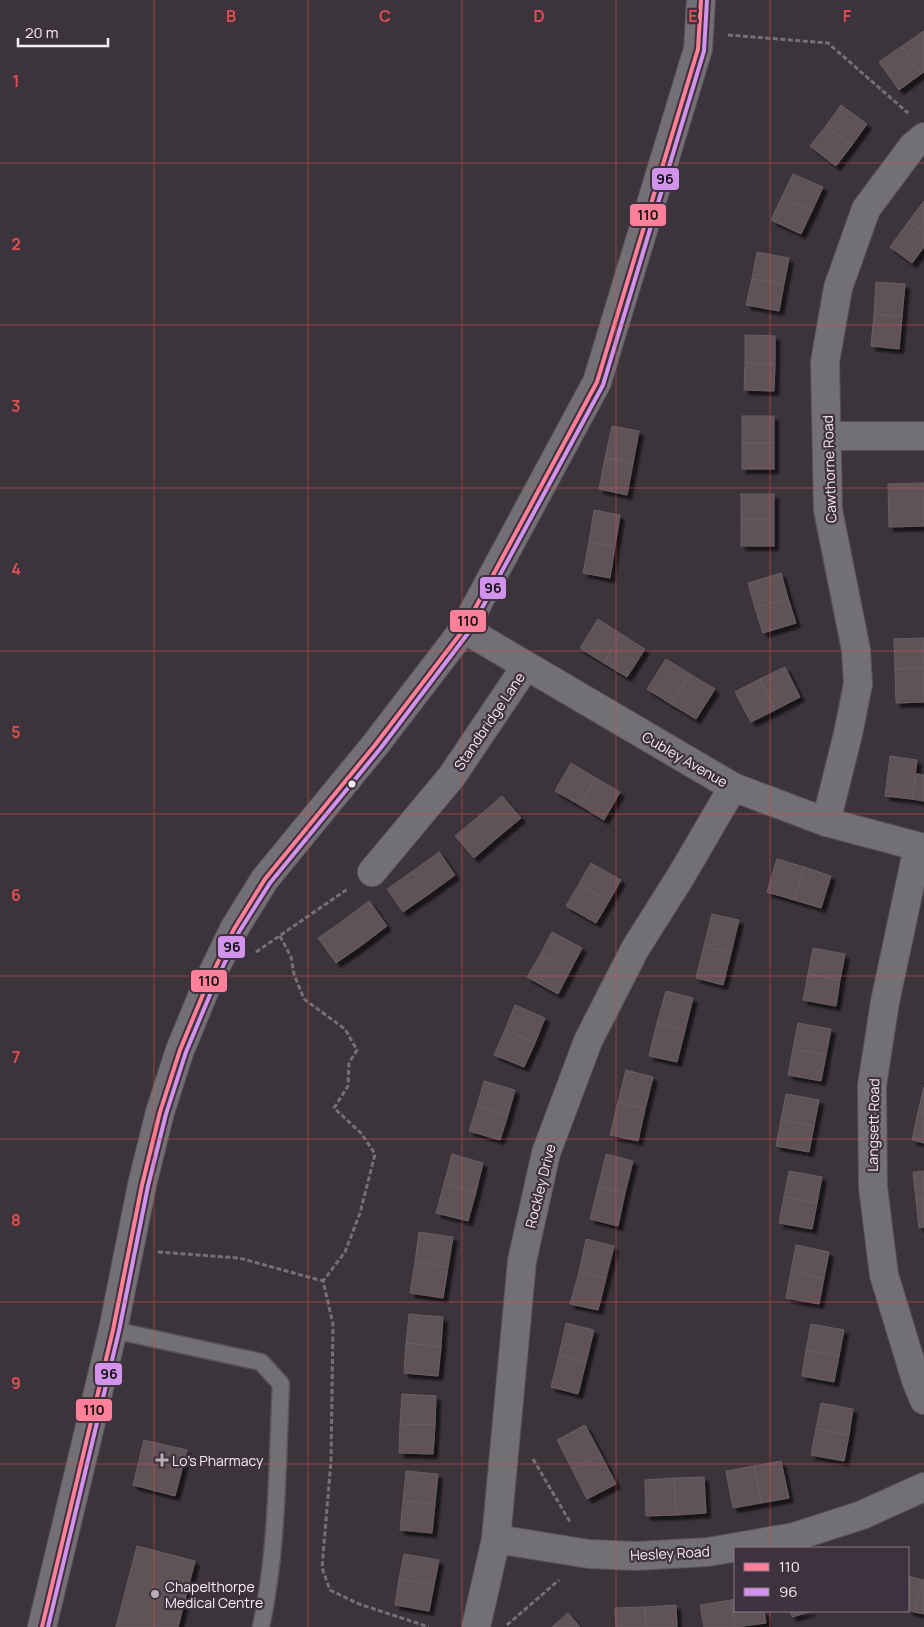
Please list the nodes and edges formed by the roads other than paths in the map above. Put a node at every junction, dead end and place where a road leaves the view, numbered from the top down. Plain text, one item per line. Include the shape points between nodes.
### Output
1 (701, 0) edge
2 (924, 136) edge
3 (828, 436) junction
4 (924, 436) edge
5 (464, 629) junction
6 (526, 666) junction
7 (734, 788) junction
8 (826, 822) junction
9 (921, 848) edge
10 (372, 872) road end
11 (113, 1330) junction
12 (924, 1400) edge
13 (924, 1487) edge
14 (496, 1539) junction
15 (734, 1547) edge
16 (737, 1547) edge
17 (42, 1627) edge
18 (261, 1627) edge
19 (476, 1627) edge

1 - 5 street via 698,49 597,382
2 - 3 street, Cawthorne Road via 866,209 838,288 825,362
3 - 4 street
3 - 8 street, Cawthorne Road via 828,510 856,650 858,684
5 - 6 street, Cubley Avenue
5 - 11 street via 375,745 265,879 234,929 180,1050 160,1112
6 - 7 street, Cubley Avenue
6 - 10 street, Standbridge Lane via 443,768
7 - 8 street, Cubley Avenue
7 - 14 street, Rockley Drive via 635,949 588,1041 546,1153 522,1261
8 - 9 street, Cubley Avenue
9 - 12 street, Langsett Road via 885,1002 872,1085 872,1178 884,1275
11 - 17 street
11 - 18 lane via 261,1362 280,1384 275,1525
13 - 16 street, Hesley Road via 862,1515 794,1537
14 - 15 street, Hesley Road via 589,1554 636,1556
14 - 19 street, Rockley Drive

